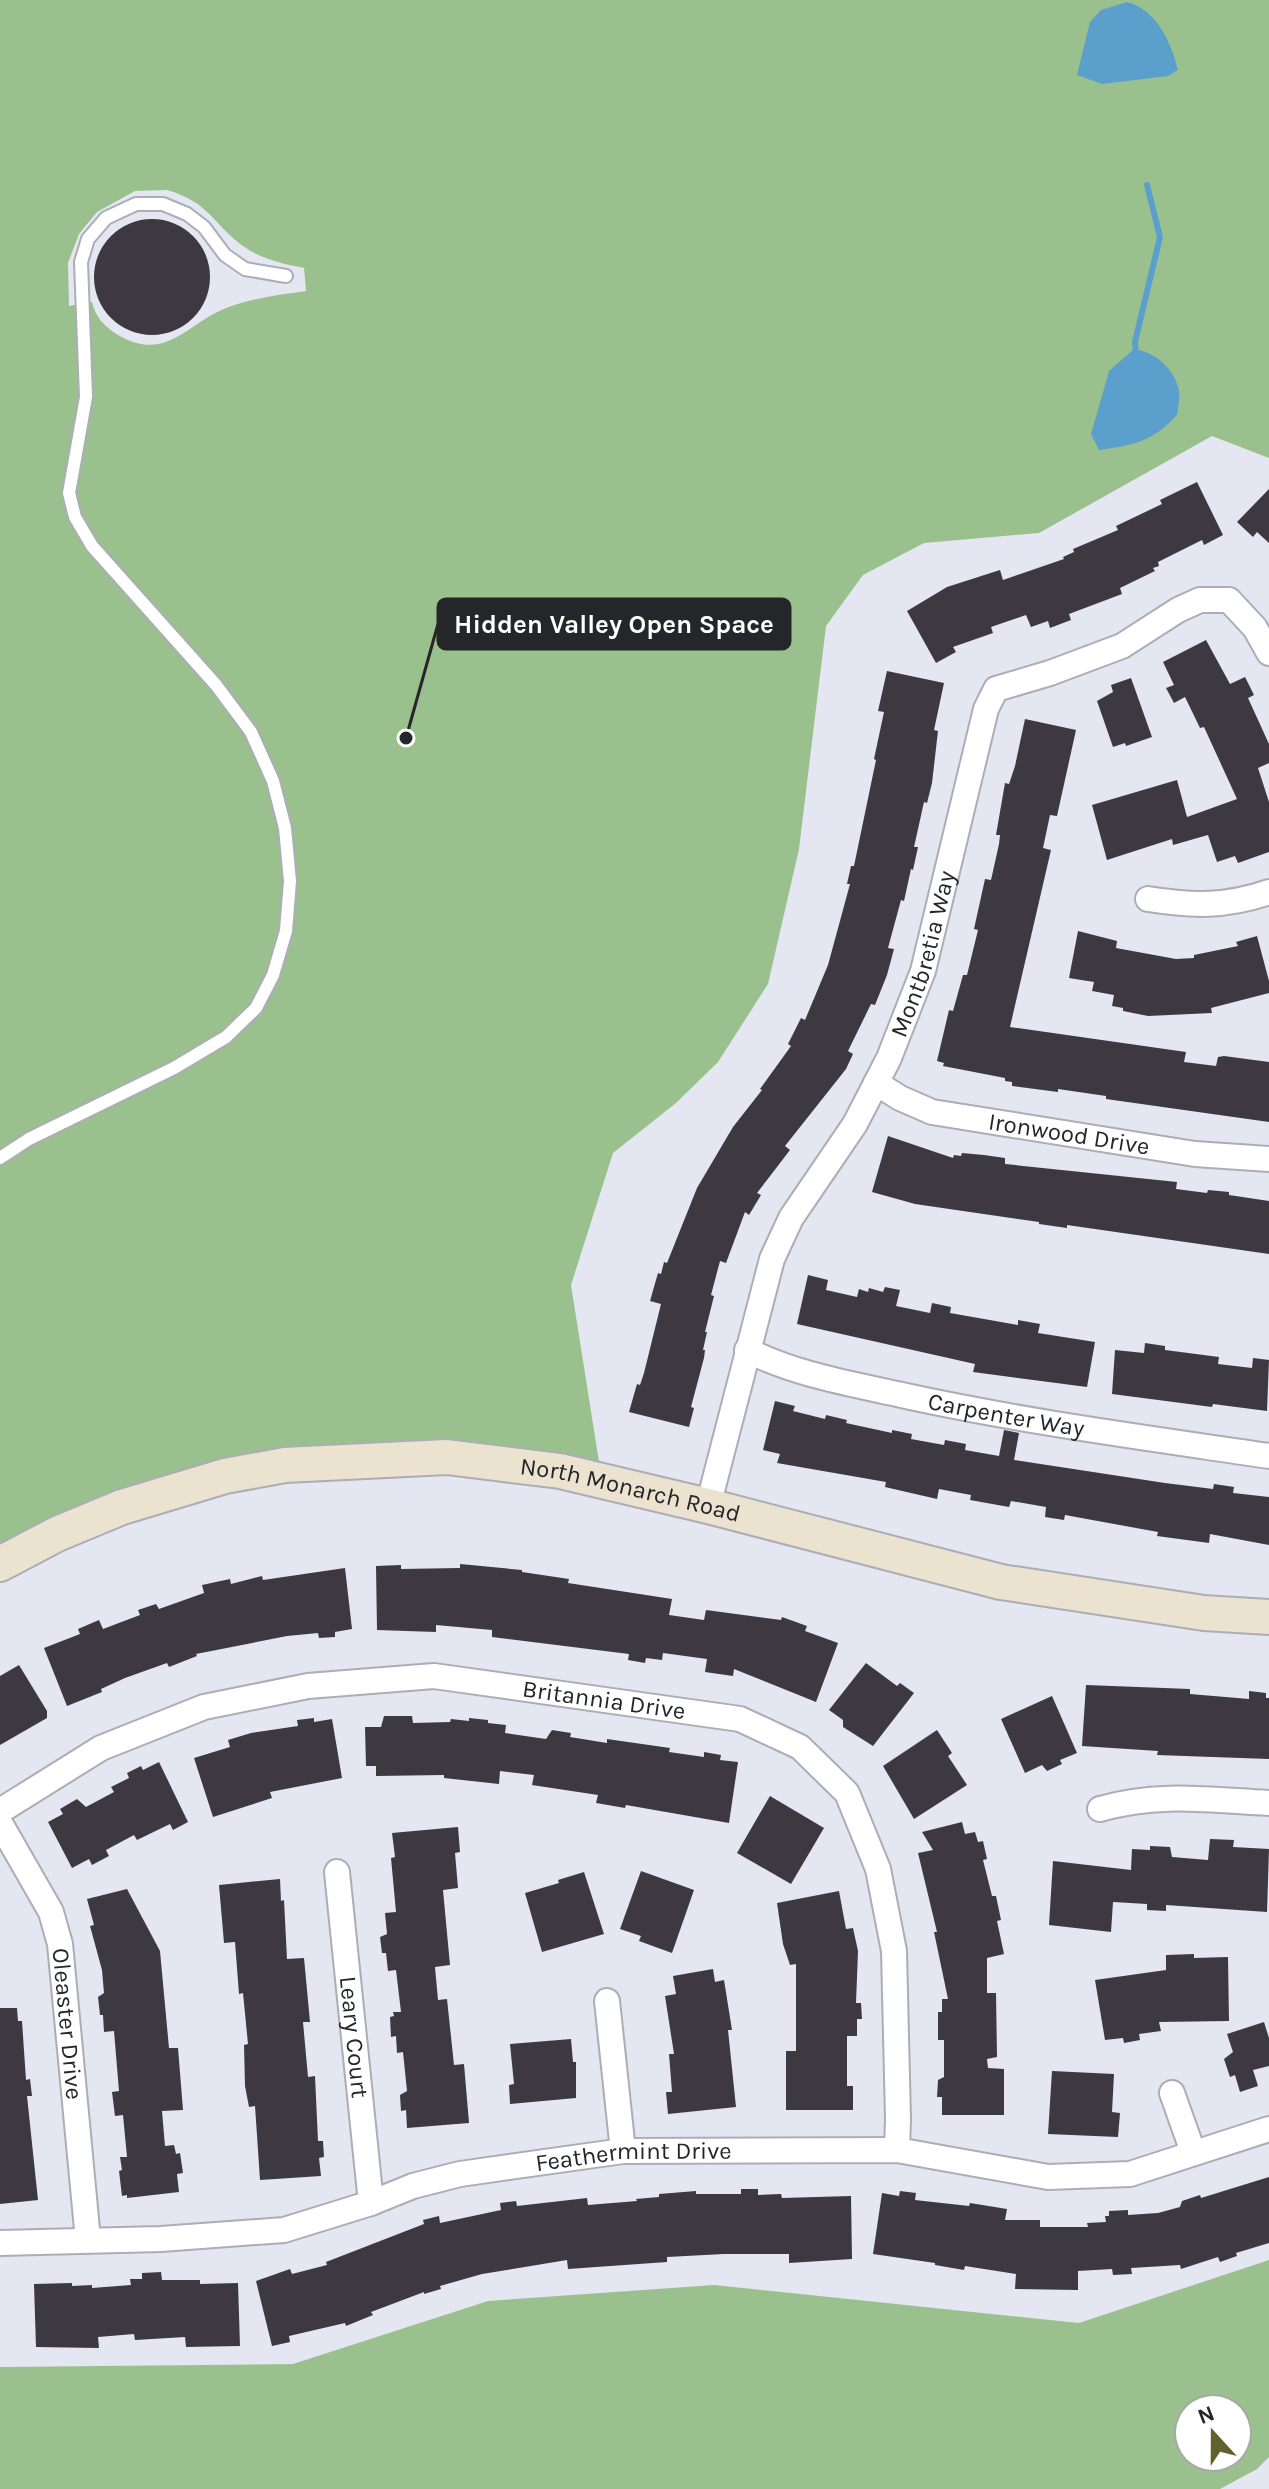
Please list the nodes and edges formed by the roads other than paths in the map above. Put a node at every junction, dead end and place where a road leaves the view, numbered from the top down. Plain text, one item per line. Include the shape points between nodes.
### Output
1 (286, 276) dead end
2 (1269, 653) edge
3 (1269, 892) edge
4 (1148, 899) dead end
5 (876, 1083) junction
6 (0, 1158) edge
7 (1269, 1159) edge
8 (747, 1350) junction
9 (1269, 1456) edge
10 (708, 1506) junction
11 (0, 1564) edge
12 (1269, 1617) edge
13 (1269, 1803) edge
14 (1100, 1809) dead end
15 (0, 1811) edge
16 (0, 1823) edge
17 (337, 1872) dead end
18 (607, 2001) dead end
19 (1172, 2093) dead end
20 (1269, 2129) edge
21 (897, 2150) junction
22 (623, 2151) junction
23 (1193, 2152) junction
24 (371, 2203) junction
25 (88, 2240) junction
26 (0, 2243) edge

1 - 6 lane via 245,269 225,255 204,227 163,204 136,204 106,218 88,239 81,262 86,397 69,493 75,517 92,546 216,685 251,732 273,781 290,881 286,931 273,975 256,1008 226,1037
2 - 5 street, Montbretia Way via 1229,600 1200,600 1122,646 996,689 986,709 923,971
3 - 4 street via 1217,905
5 - 7 street, Ironwood Drive via 932,1112 1195,1154
5 - 8 street, Montbretia Way via 855,1124 791,1218 772,1259
8 - 9 street, Carpenter Way via 774,1364 1012,1418
8 - 10 street, Montbretia Way
10 - 11 street, North Monarch Road via 560,1471 447,1457 285,1465 225,1476 122,1507
10 - 12 street, North Monarch Road via 1001,1582 1204,1613
13 - 14 street via 1161,1797
15 - 21 street, Britannia Drive via 101,1748 204,1707 308,1686 434,1676 740,1719 800,1747 847,1793 878,1869 894,1951
16 - 25 street, Oleaster Drive via 51,1912 60,1944
17 - 24 street, Leary Court
18 - 22 street
19 - 23 street
20 - 23 street, Feathermint Drive
21 - 22 street, Feathermint Drive
21 - 23 street, Feathermint Drive via 1048,2177 1130,2174
22 - 24 street, Feathermint Drive via 460,2174
24 - 25 street, Feathermint Drive via 284,2230
25 - 26 street, Feathermint Drive

